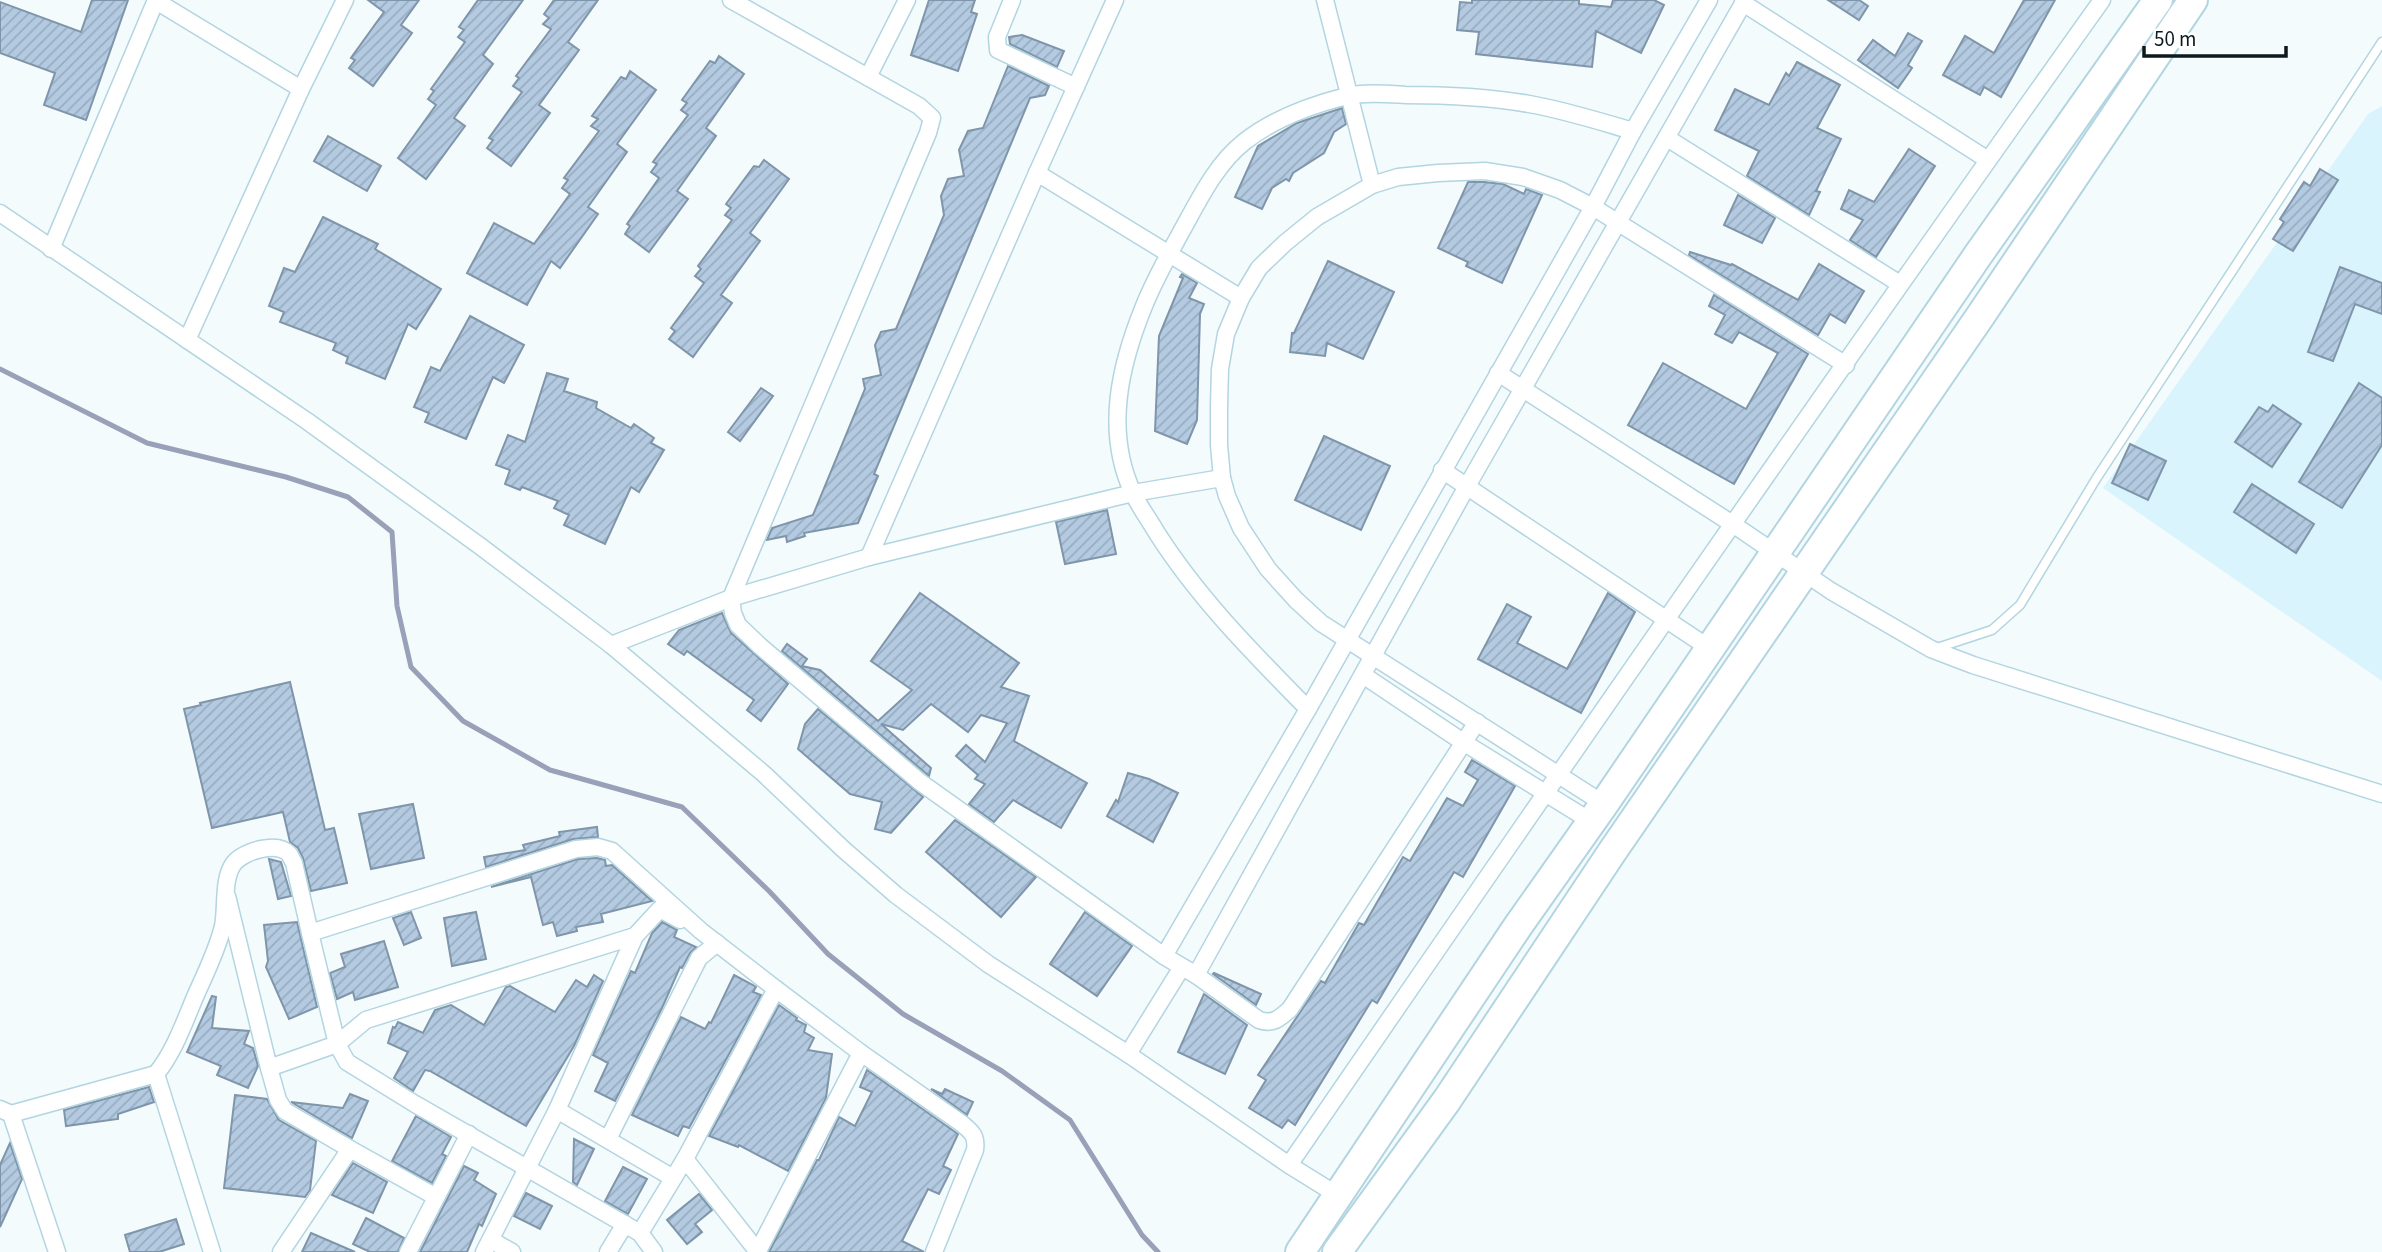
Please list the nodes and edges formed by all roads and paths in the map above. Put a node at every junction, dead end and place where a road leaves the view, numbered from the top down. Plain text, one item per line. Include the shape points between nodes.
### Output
1 (156, 0) edge
2 (345, 0) edge
3 (732, 0) edge
4 (907, 0) edge
5 (1012, 0) edge
6 (1115, 0) edge
7 (1325, 0) edge
8 (1709, 0) edge
9 (2102, 0) edge
10 (2158, 0) edge
11 (2193, 0) edge
12 (1744, 1) edge
13 (2382, 43) edge
14 (868, 77) junction
15 (1076, 88) junction
16 (301, 89) junction
17 (1349, 96) junction
18 (1633, 131) junction
19 (1667, 138) junction
20 (1988, 160) junction
21 (1037, 173) junction
22 (1372, 186) junction
23 (1593, 206) junction
24 (0, 213) edge
25 (1620, 222) junction
26 (51, 249) junction
27 (1169, 254) junction
28 (1899, 284) junction
29 (1241, 298) junction
30 (187, 340) junction
31 (1846, 365) junction
32 (1498, 373) junction
33 (1523, 390) junction
34 (1442, 470) junction
35 (1223, 478) junction
36 (1466, 488) junction
37 (1133, 493) junction
38 (1734, 525) junction
39 (1774, 554) junction
40 (870, 557) junction
41 (1803, 573) junction
42 (731, 598) junction
43 (1667, 621) junction
44 (1348, 639) junction
45 (611, 645) junction
46 (1709, 648) junction
47 (1931, 649) junction
48 (1373, 655) junction
49 (1363, 675) junction
50 (1308, 709) junction
51 (1476, 722) junction
52 (1463, 742) junction
53 (1558, 775) junction
54 (1545, 793) junction
55 (2382, 794) edge
56 (1598, 813) junction
57 (227, 895) junction
58 (701, 930) junction
59 (310, 933) junction
60 (635, 936) junction
61 (717, 943) junction
62 (1164, 956) junction
63 (1189, 971) junction
64 (776, 989) junction
65 (337, 1044) junction
66 (861, 1053) junction
67 (1128, 1054) junction
68 (269, 1069) junction
69 (156, 1073) junction
70 (557, 1110) junction
71 (6, 1111) edge
72 (469, 1134) junction
73 (608, 1139) junction
74 (350, 1149) junction
75 (685, 1159) junction
76 (1289, 1165) junction
77 (528, 1168) junction
78 (673, 1178) junction
79 (1339, 1196) junction
80 (436, 1197) junction
81 (625, 1224) junction
82 (640, 1233) junction
83 (487, 1246) edge
84 (57, 1252) edge
85 (212, 1252) edge
86 (281, 1252) edge
87 (408, 1252) edge
88 (512, 1252) edge
89 (608, 1252) edge
90 (654, 1252) edge
91 (758, 1252) edge
92 (934, 1252) edge
93 (1300, 1252) edge
94 (1337, 1252) edge

1 - 16 street
1 - 26 street
2 - 16 street
3 - 14 street
4 - 14 street
5 - 15 street via 997,37 998,50
6 - 15 street
7 - 17 street
8 - 18 street
9 - 20 street
10 - 39 highway
11 - 41 highway
12 - 19 street
12 - 20 street
13 - 47 lane via 2096,479 2021,605 1992,630
14 - 42 street via 927,111 931,125
15 - 21 street
16 - 30 street
17 - 18 street via 1492,99 1531,104
17 - 22 street
17 - 27 street via 1266,126 1242,144 1203,192
18 - 23 street
19 - 25 street
19 - 28 street
20 - 28 street
21 - 27 street
21 - 40 street
22 - 23 street via 1398,177 1485,171 1523,177
22 - 29 street via 1317,217 1285,243 1259,268
23 - 25 street
23 - 32 street
24 - 26 street
25 - 31 street
25 - 33 street
26 - 30 street
27 - 29 street
27 - 37 street via 1129,343 1122,371 1117,427
28 - 31 street
29 - 35 street via 1226,334 1220,369
30 - 45 street via 374,469
31 - 38 street
32 - 33 street
32 - 34 street
33 - 36 street
33 - 38 street
34 - 36 street
34 - 44 street
35 - 37 street
35 - 44 street via 1241,528 1268,569 1321,623
36 - 43 street
36 - 48 street
37 - 40 street
37 - 50 street via 1172,556 1215,612
38 - 39 street
38 - 43 street
39 - 41 street
39 - 46 highway
40 - 42 street
41 - 47 street
41 - 94 highway via 1447,1100
42 - 45 street
42 - 62 street via 734,619 760,646 920,782
43 - 46 street
43 - 53 street
44 - 48 street
44 - 50 street
45 - 67 street via 764,774 896,895 988,964
46 - 56 highway
47 - 55 street
48 - 49 street
48 - 51 street
49 - 52 street
49 - 63 street
50 - 62 street
51 - 52 street
51 - 53 street
52 - 54 street
52 - 63 street via 1281,1017 1274,1022 1259,1020
53 - 54 street
53 - 56 street
54 - 56 street
54 - 76 street
56 - 79 highway
57 - 59 street via 229,874 246,854 278,849 289,853
57 - 68 street
57 - 69 street via 221,933 209,965
58 - 59 street via 619,856 591,847
58 - 60 street via 660,909
58 - 61 street
59 - 65 street
60 - 65 street via 366,1020
60 - 70 street
61 - 64 street
61 - 73 street via 699,958
62 - 63 street
63 - 67 street
64 - 66 street
64 - 75 street
65 - 68 street
65 - 72 street via 347,1062
66 - 91 street
66 - 92 street via 974,1134 975,1150
67 - 76 street
68 - 74 street via 285,1111
69 - 71 street
69 - 85 street
70 - 73 street
70 - 77 street
71 - 84 street
72 - 77 street
72 - 80 street
73 - 78 street
74 - 80 street
74 - 86 street
75 - 78 street
75 - 91 street
76 - 79 street
77 - 81 street
77 - 83 street
78 - 82 street
79 - 93 highway
80 - 87 street
81 - 82 street
81 - 89 street
82 - 90 street
83 - 88 street

